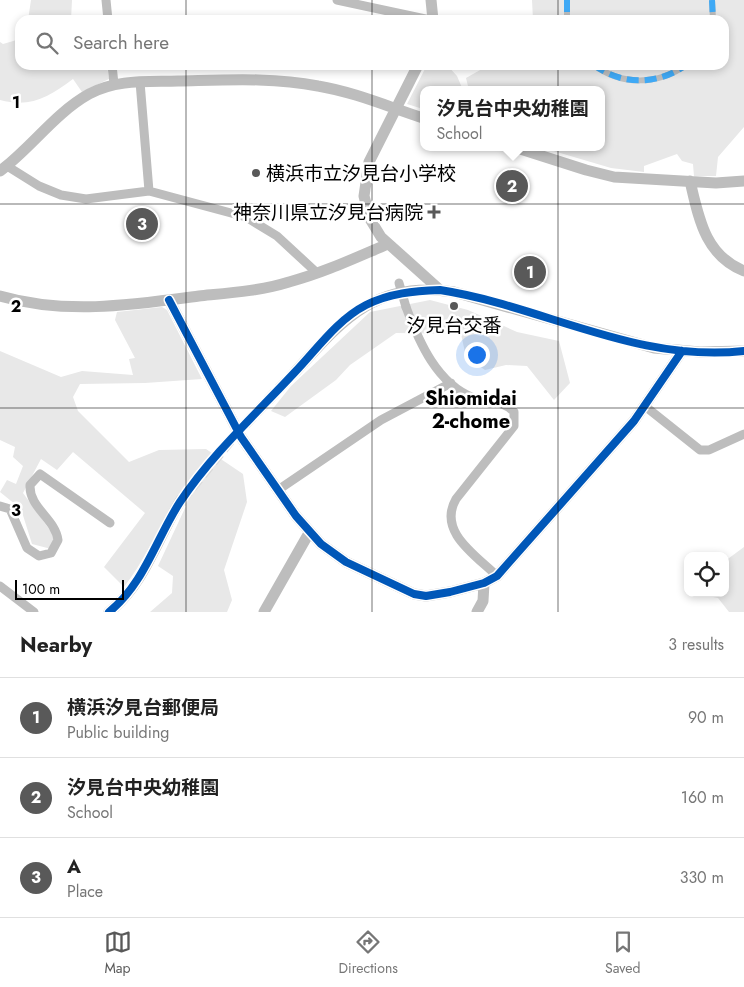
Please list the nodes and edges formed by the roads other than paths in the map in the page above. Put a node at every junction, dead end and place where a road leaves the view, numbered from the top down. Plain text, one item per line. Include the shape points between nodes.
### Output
1 (106, 0) edge
2 (337, 0) edge
3 (431, 0) edge
4 (567, 0) edge
5 (712, 0) edge
6 (108, 15) edge
7 (408, 15) edge
8 (431, 15) edge
9 (567, 15) edge
10 (713, 15) edge
11 (113, 70) edge
12 (416, 70) edge
13 (602, 70) edge
14 (676, 70) edge
15 (140, 82) junction
16 (114, 84) junction
17 (397, 109) junction
18 (420, 117) edge
19 (527, 151) edge
20 (4, 168) edge
21 (690, 181) junction
22 (744, 181) edge
23 (149, 191) junction
24 (388, 244) junction
25 (744, 271) edge
26 (318, 273) junction
27 (399, 283) dead end
28 (440, 290) junction
29 (0, 296) edge
30 (169, 300) junction
31 (682, 351) junction
32 (744, 351) edge
33 (296, 371) tunnel mouth
34 (450, 383) junction
35 (646, 407) junction
36 (744, 434) edge
37 (278, 490) junction
38 (181, 500) tunnel mouth
39 (0, 506) edge
40 (110, 523) dead end
41 (309, 533) junction
42 (497, 576) junction
43 (484, 583) junction
44 (0, 586) edge
45 (34, 612) edge
46 (109, 612) edge
47 (264, 612) edge
48 (477, 612) edge

1 - 6 street
2 - 7 street
3 - 8 street
4 - 9 street
5 - 10 street
11 - 16 street
12 - 17 street
13 - 14 street via 637,81 659,79
15 - 16 street
15 - 17 street via 283,81 338,90
15 - 23 street
16 - 20 street via 74,104
17 - 18 street
17 - 24 street via 369,162 364,196 370,219
19 - 21 street via 601,174
20 - 23 street via 50,192 74,198
21 - 22 street
21 - 25 street via 708,243 724,261
23 - 26 street via 257,222
24 - 26 street
24 - 28 street
26 - 30 street via 272,287
27 - 34 street, bridge via 424,349
28 - 31 street via 635,344
28 - 33 street via 410,291 366,305 334,329
29 - 30 street via 68,308
30 - 37 street via 235,426
31 - 32 street
31 - 35 street
34 - 37 street via 381,420
34 - 42 street via 475,398 506,404 515,417 514,426 456,499 451,514 456,535
35 - 36 street via 700,450 709,450
35 - 42 street
37 - 41 street
38 - 46 street via 131,591
39 - 40 street via 10,509 26,548 39,556 51,553 58,540 53,526 30,493 30,485 40,474
41 - 43 street via 346,562 414,594 438,595
41 - 47 street
42 - 43 street
43 - 48 street
44 - 45 street

